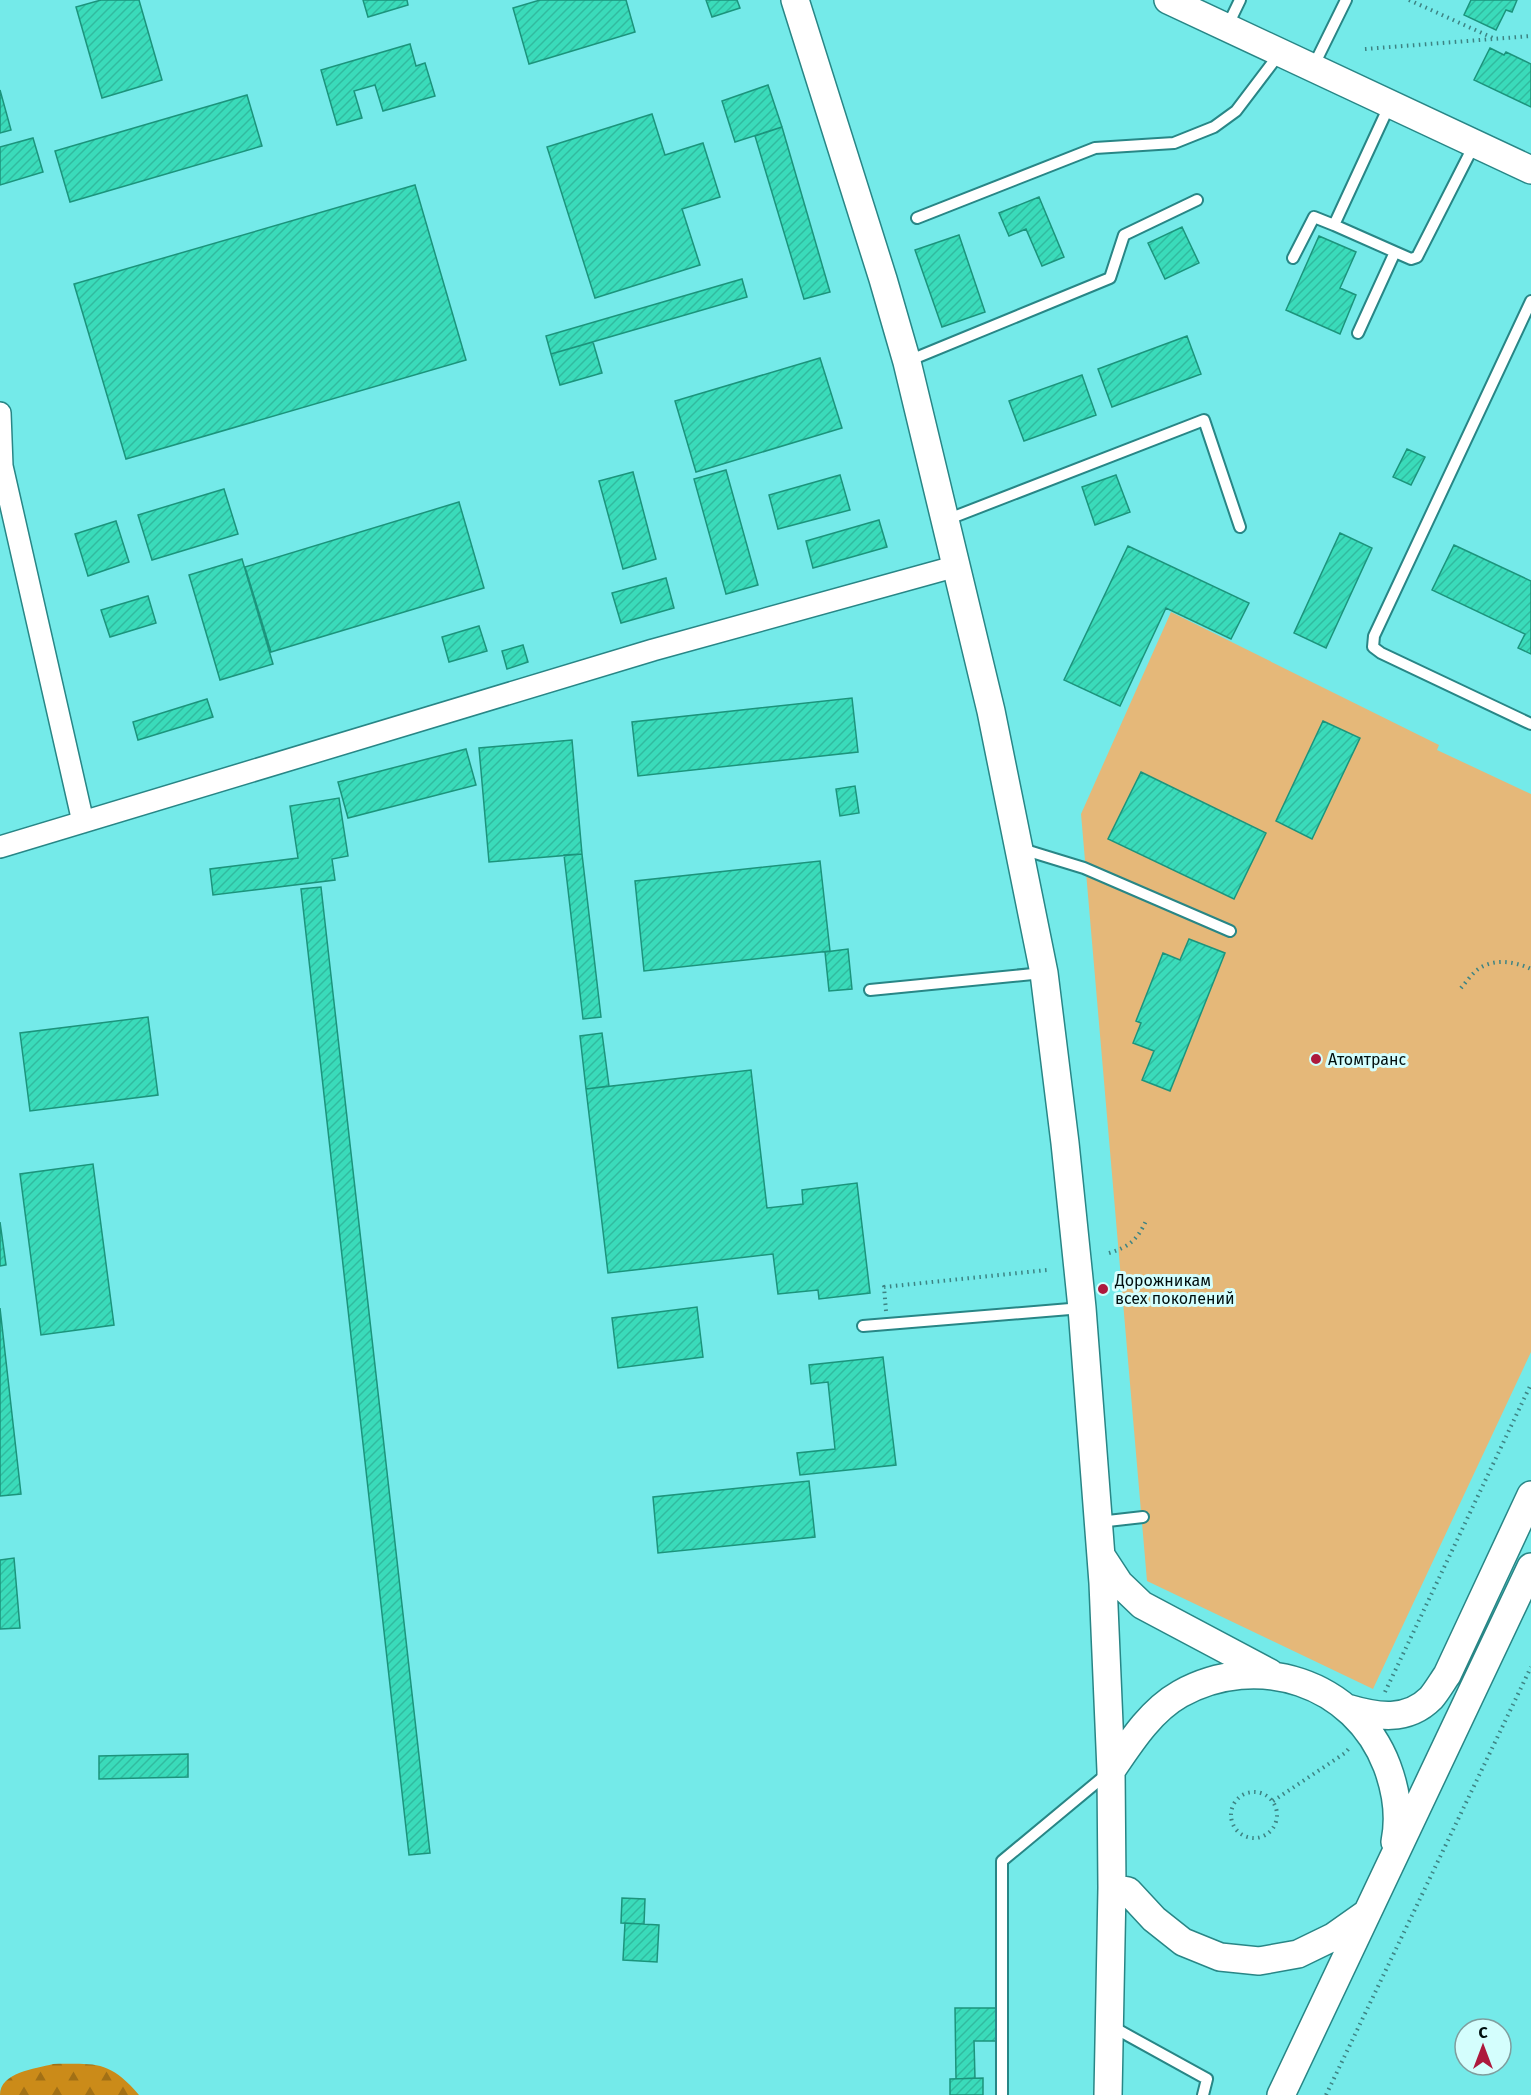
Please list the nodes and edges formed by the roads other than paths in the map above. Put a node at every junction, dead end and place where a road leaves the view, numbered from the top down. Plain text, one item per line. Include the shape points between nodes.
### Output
1 (795, 0) edge
2 (1168, 0) edge
3 (1240, 0) edge
4 (1346, 0) edge
5 (1227, 27) junction
6 (1281, 52) junction
7 (1313, 68) junction
8 (1390, 104) junction
9 (1474, 144) junction
10 (1531, 170) edge
11 (1197, 200) dead end
12 (917, 218) dead end
13 (1334, 225) junction
14 (1395, 252) junction
15 (1293, 258) dead end
16 (1531, 301) edge
17 (1358, 333) dead end
18 (907, 362) junction
19 (0, 413) edge
20 (1, 466) edge
21 (946, 520) junction
22 (1240, 527) dead end
23 (957, 566) junction
24 (1531, 724) edge
25 (83, 822) junction
26 (0, 847) edge
27 (1019, 848) junction
28 (1230, 931) dead end
29 (1044, 973) junction
30 (870, 990) dead end
31 (1082, 1308) junction
32 (863, 1326) dead end
33 (1531, 1495) edge
34 (1143, 1517) dead end
35 (1099, 1522) junction
36 (1101, 1556) junction
37 (1531, 1567) edge
38 (1275, 1675) junction
39 (1370, 1722) junction
40 (1111, 1771) junction
41 (1390, 1864) junction
42 (1112, 1888) junction
43 (1368, 1913) junction
44 (1110, 2025) junction
45 (1002, 2095) edge
46 (1108, 2095) edge
47 (1203, 2095) edge
48 (1281, 2095) edge

1 - 18 street
2 - 5 street
3 - 5 lane
4 - 7 lane
5 - 6 street
6 - 7 street
6 - 12 lane via 1236,111 1214,127 1174,143 1095,148
7 - 8 street
8 - 9 street
8 - 13 lane
9 - 10 street
9 - 14 lane via 1417,257 1411,259
11 - 18 lane via 1124,235 1110,278
13 - 14 lane
13 - 15 lane via 1314,217
14 - 17 lane
16 - 24 lane via 1374,636 1373,646
18 - 21 street
19 - 20 street
20 - 25 street
21 - 22 lane via 1204,420
21 - 23 street
23 - 25 street via 653,650
23 - 27 street
25 - 26 street
27 - 28 lane via 1084,868
27 - 29 street
29 - 30 lane
29 - 31 street
31 - 32 lane
31 - 35 street
33 - 39 street via 1447,1675 1431,1698 1414,1710
34 - 35 lane
35 - 36 street
36 - 38 street via 1119,1583 1142,1605
36 - 40 street
37 - 41 street
38 - 39 street via 1325,1693
38 - 40 street via 1241,1674 1209,1681 1179,1695 1153,1715
39 - 41 street via 1397,1808
40 - 42 street
40 - 45 lane via 1002,1861
41 - 43 street
42 - 43 street via 1128,1891 1183,1942 1220,1956 1259,1961 1298,1954 1333,1937
42 - 44 street
43 - 48 street
44 - 46 street
44 - 47 lane via 1207,2079

